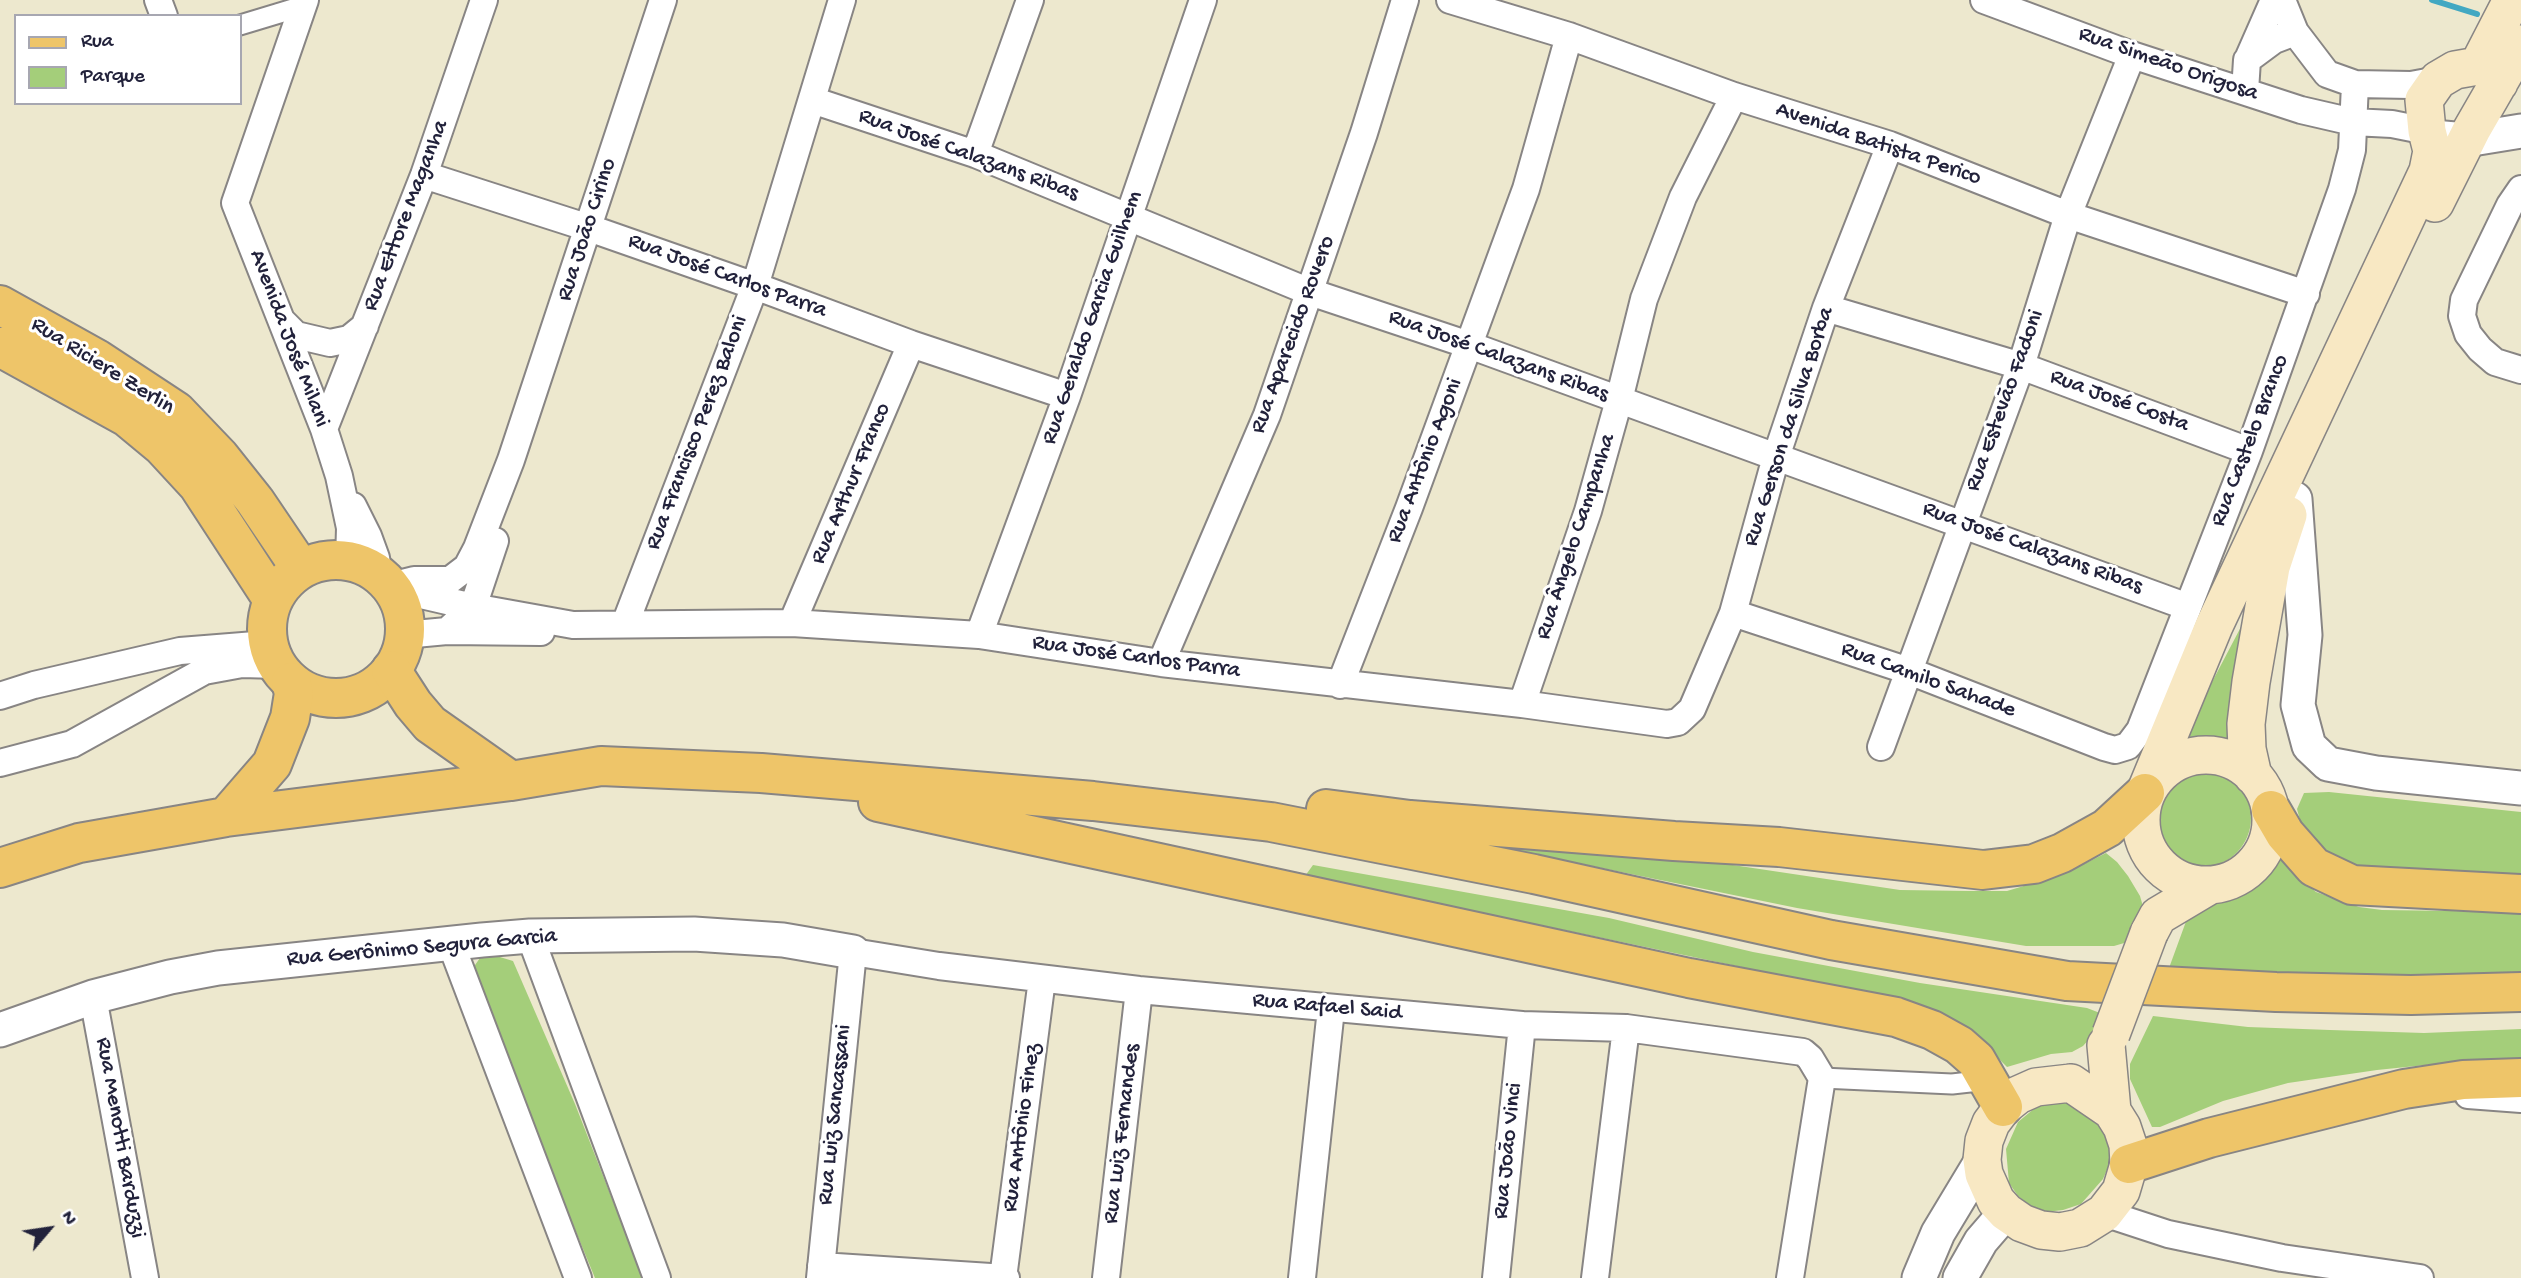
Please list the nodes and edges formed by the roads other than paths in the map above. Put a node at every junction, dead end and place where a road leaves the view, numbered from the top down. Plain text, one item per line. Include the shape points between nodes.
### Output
1 (484, 0) edge
2 (663, 0) edge
3 (842, 0) edge
4 (1030, 0) edge
5 (1203, 0) edge
6 (1405, 0) edge
7 (1450, 0) edge
8 (1984, 0) edge
9 (2274, 0) edge
10 (2282, 0) edge
11 (2512, 0) edge
12 (304, 3) edge
13 (242, 24) edge
14 (2295, 32) junction
15 (1569, 36) junction
16 (2132, 55) junction
17 (2247, 60) junction
18 (2505, 67) edge
19 (2438, 80) junction
20 (2355, 84) junction
21 (2245, 90) junction
22 (1734, 96) junction
23 (812, 100) junction
24 (2353, 122) junction
25 (2427, 131) junction
26 (2521, 131) edge
27 (2466, 140) junction
28 (1890, 145) junction
29 (975, 154) junction
30 (424, 175) junction
31 (2521, 189) edge
32 (2068, 215) junction
33 (1129, 216) junction
34 (589, 228) junction
35 (755, 286) junction
36 (1310, 292) junction
37 (2306, 294) junction
38 (0, 305) edge
39 (1826, 308) junction
40 (282, 321) junction
41 (365, 326) junction
42 (911, 344) junction
43 (1469, 345) junction
44 (0, 347) edge
45 (2021, 366) junction
46 (2521, 370) edge
47 (1067, 396) junction
48 (1619, 400) junction
49 (324, 429) junction
50 (2249, 451) junction
51 (1776, 457) junction
52 (511, 460) junction
53 (2295, 495) junction
54 (1962, 523) junction
55 (301, 569) junction
56 (377, 578) junction
57 (273, 600) junction
58 (473, 607) junction
59 (2188, 607) junction
60 (1733, 613) junction
61 (792, 623) junction
62 (625, 624) junction
63 (573, 625) junction
64 (447, 631) junction
65 (404, 635) junction
66 (979, 635) junction
67 (1161, 663) junction
68 (279, 664) junction
69 (391, 670) junction
70 (1909, 671) junction
71 (1340, 685) junction
72 (0, 696) edge
73 (1522, 704) junction
74 (1692, 709) joint
75 (1881, 747) dead end
76 (2122, 750) joint
77 (0, 763) edge
78 (761, 773) junction
79 (2253, 776) junction
80 (511, 781) junction
81 (2521, 788) edge
82 (2146, 793) junction
83 (1093, 801) junction
84 (2271, 810) junction
85 (226, 817) junction
86 (2157, 863) junction
87 (0, 868) edge
88 (2210, 885) junction
89 (2521, 894) edge
90 (2154, 925) junction
91 (530, 936) junction
92 (451, 944) junction
93 (853, 952) junction
94 (1042, 979) junction
95 (1139, 990) junction
96 (2521, 992) edge
97 (93, 998) junction
98 (1331, 1009) junction
99 (1522, 1025) junction
100 (1626, 1028) junction
101 (0, 1030) edge
102 (2108, 1040) junction
103 (1822, 1077) junction
104 (2521, 1078) edge
105 (2071, 1083) junction
106 (2404, 1089) junction
107 (1996, 1093) junction
108 (2521, 1099) edge
109 (2112, 1111) junction
110 (1982, 1160) junction
111 (2129, 1164) junction
112 (2006, 1212) junction
113 (2104, 1213) junction
114 (820, 1272) edge
115 (145, 1278) edge
116 (578, 1278) edge
117 (657, 1278) edge
118 (1004, 1278) edge
119 (1106, 1278) edge
120 (1302, 1278) edge
121 (1496, 1278) edge
122 (1595, 1278) edge
123 (1790, 1278) edge
124 (1919, 1278) edge
125 (1960, 1278) edge
126 (2420, 1278) edge

1 - 30 street, Rua Ettore Maganha
2 - 34 street, Rua João Cirino
3 - 23 street, Rua Francisco Perez Baloni
4 - 29 street
5 - 33 street, Rua Geraldo Garcia Guilhem
6 - 36 street, Rua Aparecido Rovero
7 - 15 street, Avenida Batista Perico
8 - 16 street, Rua Simeão Origosa
9 - 17 street
10 - 14 street
11 - 18 main road
12 - 13 street
12 - 40 street, Avenida José Milani via 235,203
14 - 17 street via 2274,40
14 - 20 street via 2327,74
15 - 22 street, Avenida Batista Perico
15 - 43 street, Rua Antônio Agoni via 1526,189
16 - 21 street, Rua Simeão Origosa
16 - 32 street, Rua Estevão Fadoni
17 - 21 street
18 - 19 main road via 2455,70
18 - 27 main road
19 - 20 street via 2393,86
19 - 25 main road via 2424,100
20 - 24 street, Rua Castelo Branco
21 - 24 street, Rua Simeão Origosa
22 - 28 street, Avenida Batista Perico
22 - 48 street, Rua Ângelo Campanha via 1683,197 1653,274
23 - 29 street, Rua José Calazans Ribas
23 - 35 street, Rua Francisco Perez Baloni
24 - 25 street, Rua Simeão Origosa
24 - 37 street, Rua Castelo Branco via 2352,150 2342,189
25 - 27 street
25 - 82 main road via 2432,151 2428,170 2214,626
26 - 27 street
27 - 53 main road
28 - 32 street, Avenida Batista Perico
28 - 39 street, Rua Gerson da Silva Borba
29 - 33 street, Rua José Calazans Ribas
30 - 34 street, Rua José Carlos Parra
30 - 41 street, Rua Ettore Maganha
31 - 46 street via 2464,300 2462,316 2480,349 2495,362
32 - 37 street, Avenida Batista Perico
32 - 45 street, Rua Estevão Fadoni
33 - 36 street, Rua José Calazans Ribas
33 - 47 street, Rua Geraldo Garcia Guilhem
34 - 35 street, Rua José Carlos Parra
34 - 52 street, Rua João Cirino
35 - 42 street, Rua José Carlos Parra
35 - 62 street, Rua Francisco Perez Baloni
36 - 43 street, Rua José Calazans Ribas
36 - 67 street, Rua Aparecido Rovero via 1267,415
37 - 50 street, Rua Castelo Branco
38 - 55 main road, Rua Riciere Zerlin via 97,359 176,411 255,501
39 - 45 street, Rua José Costa
39 - 51 street, Rua Gerson da Silva Borba
40 - 41 street via 296,335 330,343 349,340
40 - 49 street, Avenida José Milani
41 - 49 street, Rua Ettore Maganha
42 - 47 street, Rua José Carlos Parra
42 - 61 street, Rua Arthur Franco
43 - 48 street, Rua José Calazans Ribas
43 - 71 street, Rua Antônio Agoni
44 - 57 main road, Rua Riciere Zerlin via 127,417 162,446 198,485
45 - 50 street, Rua José Costa
45 - 54 street, Rua Estevão Fadoni
47 - 66 street, Rua Geraldo Garcia Guilhem
48 - 51 street, Rua José Calazans Ribas
48 - 73 street, Rua Ângelo Campanha via 1588,512
49 - 56 street, Avenida José Milani via 338,476 376,558
50 - 59 street, Rua Castelo Branco
51 - 54 street, Rua José Calazans Ribas
51 - 60 street, Rua Gerson da Silva Borba
52 - 56 street via 467,567 450,580
52 - 58 street via 496,536
53 - 79 main road via 2272,568 2252,682 2246,724
53 - 81 street via 2305,635 2298,705 2309,746 2328,764
54 - 59 street, Rua José Calazans Ribas
54 - 70 street, Rua Estevão Fadoni
55 - 56 main road via 324,561
55 - 57 main road
56 - 58 street, Rua José Carlos Parra
56 - 65 main road via 399,602
57 - 68 main road via 267,622
58 - 63 street, Rua José Carlos Parra
58 - 64 street
59 - 76 street, Rua Castelo Branco via 2140,730
60 - 70 street, Rua Camilo Sahade
60 - 74 street, Rua Gerson da Silva Borba
61 - 62 street, Rua José Carlos Parra
61 - 66 street, Rua José Carlos Parra
62 - 63 street, Rua José Carlos Parra
63 - 64 street, Rua José Carlos Parra via 539,632
64 - 65 street, Rua José Carlos Parra
65 - 69 main road
66 - 67 street, Rua José Carlos Parra
67 - 71 street, Rua José Carlos Parra
68 - 69 main road via 311,694 333,698 355,696 375,686
68 - 72 street via 180,651
68 - 77 street via 204,671 72,744
68 - 85 main road via 294,693 290,718 272,764
69 - 80 main road via 430,724
70 - 75 street, Rua Estevão Fadoni
70 - 76 street, Rua Camilo Sahade
71 - 73 street, Rua José Carlos Parra
73 - 74 street, Rua José Carlos Parra via 1667,724 1678,722
78 - 80 main road via 601,766
78 - 83 main road
78 - 107 main road via 1689,978 1896,1017 1959,1045 1976,1060
79 - 82 main road via 2230,758 2186,757 2167,767
79 - 84 main road
80 - 85 main road
82 - 83 main road via 2107,828 2062,853 2034,864 1983,870 1779,847 1410,820 1235,799
82 - 86 main road via 2140,823
83 - 96 main road via 1271,822 1831,940 2067,981 2276,992
84 - 88 main road via 2263,852 2231,881
84 - 89 main road via 2314,867 2351,884
85 - 87 main road via 79,843
86 - 88 main road via 2178,879
86 - 90 main road
88 - 90 main road
90 - 102 main road, bridge
91 - 92 street, Rua Gerônimo Segura Garcia
91 - 93 street, Rua Gerônimo Segura Garcia via 694,934 783,940
91 - 117 street
92 - 97 street, Rua Gerônimo Segura Garcia via 218,968
92 - 116 street
93 - 94 street, Rua Rafael Said
93 - 114 street, Rua Luiz Sancassani
94 - 95 street, Rua Rafael Said
94 - 118 street, Rua Antônio Finez
95 - 98 street, Rua Rafael Said
95 - 119 street, Rua Luiz Fernandes
97 - 101 street, Rua Gerônimo Segura Garcia
97 - 115 street, Rua Menotti Barduzzi
98 - 99 street, Rua Rafael Said
98 - 120 street
99 - 100 street, Rua Rafael Said
99 - 121 street, Rua João Vinci
100 - 103 street, Rua Rafael Said via 1802,1052
100 - 122 street
102 - 105 main road
102 - 109 main road
103 - 107 street via 1952,1084
103 - 123 street
104 - 106 main road
105 - 107 main road via 2036,1087 2018,1095
105 - 109 main road
106 - 108 street
106 - 111 main road via 2209,1138
107 - 110 main road
109 - 111 main road via 2128,1145
110 - 112 main road via 1989,1188
110 - 124 street via 1938,1233
111 - 113 main road via 2121,1191
112 - 113 main road via 2031,1227 2060,1232 2080,1228
112 - 125 street via 1981,1241
113 - 126 street via 2168,1234 2282,1258
114 - 118 street

